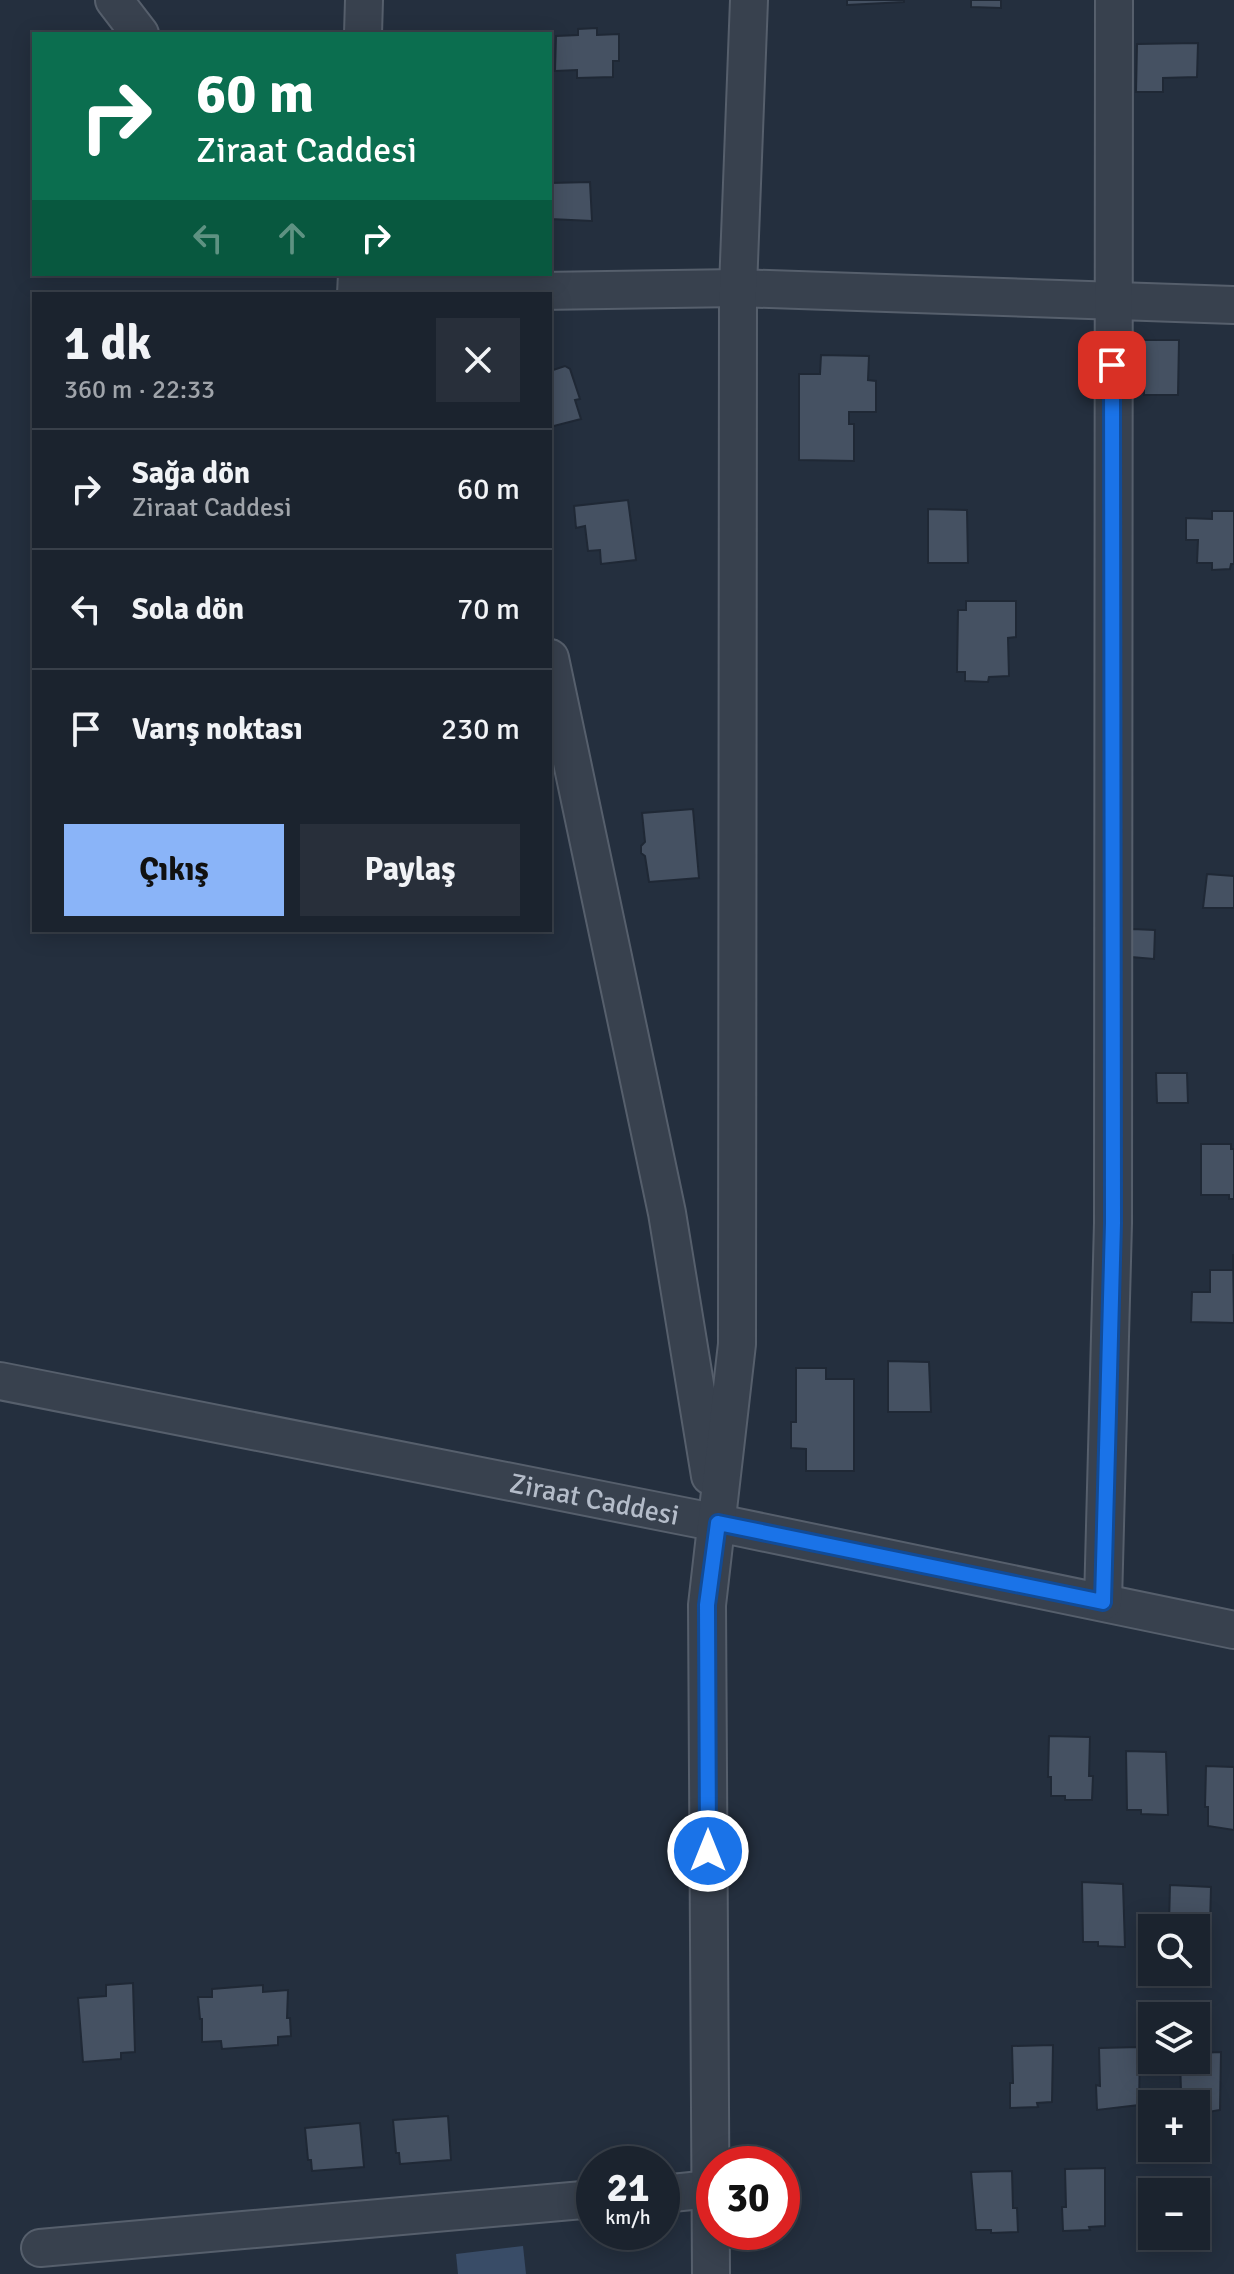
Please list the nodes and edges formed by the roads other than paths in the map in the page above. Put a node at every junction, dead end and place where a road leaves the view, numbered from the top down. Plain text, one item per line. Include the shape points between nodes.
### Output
1 (114, 0) edge
2 (364, 0) edge
3 (749, 0) edge
4 (1114, 0) edge
5 (138, 32) edge
6 (363, 32) edge
7 (341, 276) edge
8 (738, 288) junction
9 (354, 292) edge
10 (483, 292) edge
11 (1111, 301) junction
12 (1234, 305) edge
13 (552, 667) edge
14 (0, 1381) edge
15 (718, 1523) junction
16 (1103, 1602) junction
17 (1234, 1630) edge
18 (711, 2146) edge
19 (576, 2201) edge
20 (40, 2248) dead end
21 (711, 2250) edge
22 (711, 2274) edge

1 - 5 street
2 - 6 street
3 - 8 street
4 - 11 street
7 - 9 street
8 - 10 street
8 - 11 street
8 - 15 street via 737,1344
11 - 12 street
11 - 16 street via 1113,1223
13 - 15 street via 667,1213
14 - 15 street, Ziraat Caddesi
15 - 16 street, Ziraat Caddesi
15 - 18 street via 707,1605
16 - 17 street, Ziraat Caddesi
19 - 20 street
21 - 22 street

